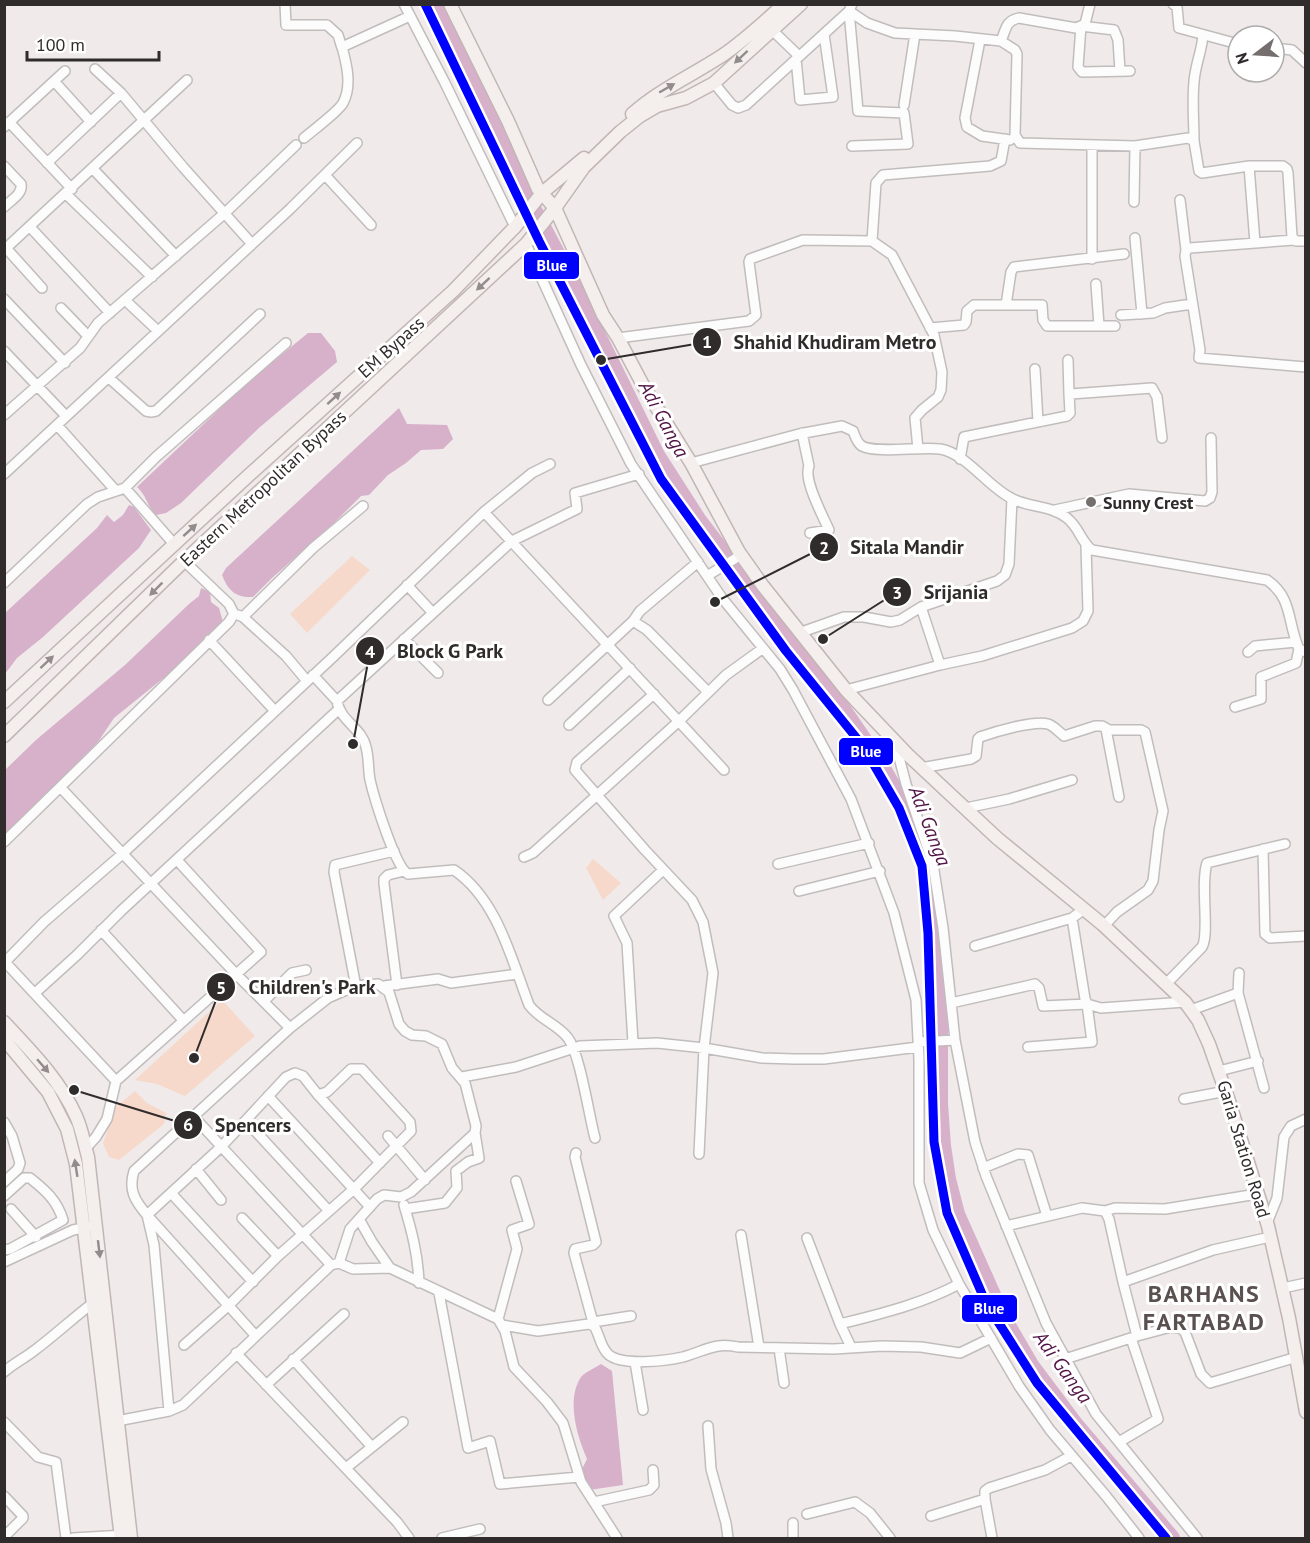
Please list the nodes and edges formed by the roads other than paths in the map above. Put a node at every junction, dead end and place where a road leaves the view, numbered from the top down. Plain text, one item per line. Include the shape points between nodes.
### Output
1 (285, 4) edge
2 (404, 4) edge
3 (450, 4) edge
4 (801, 4) edge
5 (1090, 4) edge
6 (1173, 4) edge
7 (850, 8) edge
8 (782, 11) edge
9 (410, 16) junction
10 (1081, 26) junction
11 (771, 29) junction
12 (824, 34) junction
13 (915, 34) junction
14 (1203, 35) junction
15 (980, 39) junction
16 (1001, 41) junction
17 (1226, 41) edge
18 (342, 48) junction
19 (1286, 49) edge
20 (798, 58) junction
21 (1305, 63) edge
22 (95, 69) dead end
23 (65, 71) dead end
24 (1120, 71) junction
25 (1130, 71) dead end
26 (186, 80) dead end
27 (54, 81) junction
28 (714, 83) junction
29 (121, 93) junction
30 (904, 105) dead end
31 (144, 120) junction
32 (91, 122) junction
33 (7, 125) edge
34 (304, 138) dead end
35 (1005, 139) junction
36 (1016, 140) junction
37 (1194, 141) junction
38 (357, 143) dead end
39 (296, 145) dead end
40 (852, 146) dead end
41 (1092, 146) junction
42 (1135, 146) junction
43 (47, 163) junction
44 (4, 166) edge
45 (1249, 166) junction
46 (93, 169) junction
47 (325, 175) junction
48 (69, 192) junction
49 (539, 197) junction
50 (1180, 200) dead end
51 (1134, 202) dead end
52 (4, 207) edge
53 (555, 208) junction
54 (225, 213) junction
55 (518, 224) junction
56 (370, 225) dead end
57 (30, 227) junction
58 (1135, 238) dead end
59 (1294, 240) junction
60 (1305, 240) edge
61 (872, 241) junction
62 (528, 242) junction
63 (1255, 243) junction
64 (252, 244) junction
65 (5, 249) edge
66 (1186, 250) junction
67 (1124, 254) dead end
68 (176, 256) junction
69 (1092, 259) junction
70 (152, 277) junction
71 (1096, 284) dead end
72 (42, 288) dead end
73 (4, 299) edge
74 (124, 300) junction
75 (1192, 304) junction
76 (1006, 305) junction
77 (61, 308) dead end
78 (110, 313) junction
79 (260, 314) dead end
80 (1142, 314) junction
81 (1121, 315) dead end
82 (1099, 326) junction
83 (1115, 326) dead end
84 (930, 328) junction
85 (158, 331) junction
86 (88, 336) junction
87 (618, 338) junction
88 (286, 343) dead end
89 (4, 351) edge
90 (1068, 360) dead end
91 (65, 363) junction
92 (1305, 367) edge
93 (1035, 369) dead end
94 (109, 378) junction
95 (38, 386) junction
96 (1069, 394) junction
97 (4, 416) edge
98 (66, 416) junction
99 (1038, 422) junction
100 (57, 425) junction
101 (802, 433) junction
102 (1162, 438) dead end
103 (1211, 438) dead end
104 (918, 449) junction
105 (960, 459) junction
106 (691, 463) junction
107 (550, 464) dead end
108 (4, 474) edge
109 (639, 474) junction
110 (120, 489) junction
111 (1011, 499) junction
112 (363, 506) dead end
113 (1055, 510) junction
114 (484, 512) junction
115 (810, 533) dead end
116 (512, 541) junction
117 (174, 544) junction
118 (1086, 546) junction
119 (741, 555) junction
120 (184, 561) junction
121 (698, 562) junction
122 (707, 576) junction
123 (4, 583) edge
124 (407, 585) junction
125 (921, 607) junction
126 (433, 613) junction
127 (238, 616) junction
128 (633, 621) junction
129 (799, 633) junction
130 (404, 639) junction
131 (209, 640) junction
132 (608, 644) junction
133 (1300, 647) edge
134 (762, 649) junction
135 (1248, 652) dead end
136 (940, 665) junction
137 (630, 668) junction
138 (438, 673) dead end
139 (310, 678) junction
140 (846, 690) junction
141 (708, 692) junction
142 (654, 694) junction
143 (548, 700) dead end
144 (4, 702) edge
145 (338, 706) junction
146 (1235, 707) dead end
147 (275, 711) junction
148 (679, 721) junction
149 (569, 725) dead end
150 (1106, 729) junction
151 (4, 736) edge
152 (895, 742) junction
153 (921, 768) junction
154 (724, 770) dead end
155 (1072, 780) dead end
156 (61, 788) junction
157 (597, 796) junction
158 (1119, 797) dead end
159 (966, 808) junction
160 (4, 842) edge
161 (869, 843) junction
162 (1285, 844) dead end
163 (1263, 849) junction
164 (394, 851) junction
165 (122, 854) junction
166 (524, 857) dead end
167 (177, 860) junction
168 (778, 864) dead end
169 (663, 870) junction
170 (879, 871) junction
171 (404, 872) junction
172 (151, 884) junction
173 (799, 891) dead end
174 (1083, 910) junction
175 (1072, 918) junction
176 (1104, 926) junction
177 (101, 930) junction
178 (1305, 936) edge
179 (975, 946) dead end
180 (5, 962) edge
181 (306, 970) dead end
182 (236, 973) junction
183 (1239, 973) dead end
184 (517, 974) junction
185 (1166, 984) junction
186 (398, 985) junction
187 (384, 986) junction
188 (356, 987) junction
189 (35, 993) junction
190 (1238, 993) junction
191 (264, 1000) junction
192 (951, 1003) junction
193 (1087, 1004) junction
194 (1188, 1006) junction
195 (183, 1020) junction
196 (4, 1022) edge
197 (290, 1028) junction
198 (4, 1039) edge
199 (955, 1040) junction
200 (633, 1044) junction
201 (918, 1044) junction
202 (573, 1047) junction
203 (1028, 1047) dead end
204 (704, 1048) junction
205 (1258, 1061) junction
206 (1219, 1071) junction
207 (462, 1077) junction
208 (116, 1081) junction
209 (1264, 1088) dead end
210 (1226, 1091) junction
211 (318, 1095) junction
212 (268, 1096) junction
213 (1184, 1099) dead end
214 (194, 1117) junction
215 (1305, 1118) edge
216 (246, 1121) junction
217 (6, 1127) edge
218 (475, 1133) junction
219 (388, 1136) dead end
220 (595, 1138) dead end
221 (396, 1146) junction
222 (220, 1147) junction
223 (86, 1148) junction
224 (576, 1154) dead end
225 (699, 1154) dead end
226 (380, 1163) junction
227 (4, 1166) edge
228 (983, 1168) junction
229 (196, 1169) junction
230 (12, 1174) junction
231 (425, 1180) junction
232 (516, 1181) dead end
233 (4, 1182) edge
234 (354, 1189) junction
235 (171, 1193) junction
236 (1257, 1194) junction
237 (4, 1196) edge
238 (401, 1197) junction
239 (221, 1200) dead end
240 (370, 1207) junction
241 (10, 1209) dead end
242 (405, 1209) junction
243 (329, 1211) junction
244 (1105, 1211) junction
245 (147, 1215) junction
246 (1047, 1216) junction
247 (242, 1218) dead end
248 (359, 1219) junction
249 (1267, 1223) junction
250 (96, 1226) junction
251 (1006, 1226) junction
252 (82, 1228) junction
253 (303, 1234) junction
254 (34, 1235) junction
255 (741, 1235) dead end
256 (1270, 1237) junction
257 (807, 1238) dead end
258 (41, 1244) junction
259 (4, 1250) edge
260 (278, 1256) junction
261 (4, 1262) edge
262 (335, 1264) junction
263 (390, 1268) junction
264 (253, 1282) junction
265 (1123, 1282) junction
266 (418, 1283) junction
267 (1305, 1283) edge
268 (959, 1284) junction
269 (1283, 1288) junction
270 (439, 1293) junction
271 (93, 1303) junction
272 (228, 1306) junction
273 (344, 1314) dead end
274 (631, 1316) dead end
275 (500, 1322) junction
276 (593, 1324) junction
277 (840, 1324) junction
278 (255, 1335) junction
279 (1134, 1337) junction
280 (991, 1338) junction
281 (184, 1345) dead end
282 (759, 1347) junction
283 (851, 1347) junction
284 (105, 1348) junction
285 (779, 1348) junction
286 (236, 1353) junction
287 (1300, 1358) edge
288 (293, 1359) junction
289 (1065, 1359) junction
290 (635, 1362) junction
291 (4, 1372) edge
292 (784, 1383) dead end
293 (266, 1384) junction
294 (643, 1410) dead end
295 (170, 1411) junction
296 (1305, 1412) edge
297 (117, 1421) junction
298 (4, 1422) edge
299 (403, 1422) dead end
300 (708, 1426) dead end
301 (1119, 1442) junction
302 (372, 1447) junction
303 (1071, 1456) junction
304 (346, 1468) junction
305 (653, 1470) dead end
306 (579, 1476) junction
307 (4, 1496) edge
308 (985, 1499) junction
309 (594, 1502) junction
310 (807, 1514) dead end
311 (931, 1516) dead end
312 (793, 1523) dead end
313 (480, 1529) dead end
314 (126, 1537) edge
315 (4, 1538) edge
316 (66, 1539) edge
317 (73, 1539) edge
318 (410, 1539) edge
319 (442, 1539) edge
320 (617, 1539) edge
321 (728, 1539) edge
322 (793, 1539) edge
323 (890, 1539) edge
324 (992, 1539) edge
325 (1139, 1539) edge
326 (1197, 1539) edge

1 - 18 street via 286,25 327,25 338,36
2 - 9 street
3 - 49 main road, Garia Station Road
4 - 8 main road
5 - 10 street
6 - 14 street via 1177,7 1179,28
7 - 12 street
7 - 13 street via 867,23 895,33
7 - 40 street via 858,111 904,113 908,144
8 - 11 main road
49 -> 8 main road, EM Bypass via 650,98 722,56
9 - 18 street
9 - 55 street
10 - 16 street via 1012,19 1006,24
10 - 24 street via 1114,30
10 - 24 street via 1078,67 1082,72
11 - 20 street
11 -> 28 main road
12 - 20 street
12 - 20 street via 833,96 800,100
13 - 15 street
13 - 30 street
14 - 17 street
14 - 37 street via 1194,82
15 - 16 street
15 - 35 street via 965,117 967,127 982,136
16 - 36 street via 1017,54
18 - 34 street via 347,66 343,105
19 - 21 street
20 - 28 street via 738,108
22 - 29 street
23 - 27 street
24 - 25 street
26 - 31 street
27 - 32 street
27 - 33 street
28 - 53 main road via 640,116 584,167
29 - 31 street
29 - 32 street
31 - 46 street
31 - 54 street
32 - 43 street
33 - 43 street
35 - 36 street
35 - 61 street via 1001,161 990,166 883,175 876,183
36 - 41 street via 1023,144
37 - 42 street via 1188,138
37 - 45 street via 1202,173
38 - 47 street
39 - 54 street
41 - 42 street
41 - 69 street
42 - 51 street
43 - 48 street
44 - 52 street via 22,188
45 - 59 street via 1287,168
45 - 63 street
46 - 48 street
46 - 68 street
47 - 56 street
47 - 64 street
48 - 57 street
48 - 70 street
49 - 53 main road, Garia Station Road
49 - 55 main road, EM Bypass
50 - 66 street
53 - 62 main road
53 - 87 main road, Garia Station Road via 603,315
54 - 64 street
54 - 68 street
117 -> 55 main road, EM Bypass via 453,291
57 - 65 street
57 - 78 street
58 - 80 street
59 - 60 street
59 - 63 street
61 - 84 street via 892,255
61 - 87 street via 803,240 750,259 756,315 749,321
62 - 109 street via 581,365
62 -> 120 main road, Eastern Metropolitan Bypass
63 - 66 street
64 - 85 street
65 - 72 street
66 - 75 street
67 - 69 street
68 - 70 street
69 - 76 street via 1014,267
70 - 74 street
71 - 82 street
73 - 91 street
74 - 78 street
74 - 85 street
75 - 80 street
75 - 92 street via 1199,358
76 - 82 street via 1042,305 1047,326
76 - 84 street via 974,305 967,311 964,325
77 - 86 street
78 - 86 street
79 - 94 street via 156,411 146,411
80 - 81 street
82 - 83 street
84 - 104 street via 937,344 942,381 938,397 915,418
85 - 94 street
86 - 91 street
87 - 106 main road, Garia Station Road
88 - 110 street
89 - 95 street
90 - 96 street
91 - 95 street
93 - 99 street
94 - 98 street
95 - 97 street
95 - 98 street
96 - 99 street via 1069,415
96 - 102 street via 1152,388
98 - 100 street
99 - 105 street via 964,437
100 - 108 street
100 - 110 street
101 - 104 street via 842,426 853,431 864,447
101 - 106 street
101 - 115 street via 813,493 829,530
103 - 113 street via 1212,492 1205,501 1129,494
104 - 105 street via 940,449
105 - 111 street
106 - 119 main road, Garia Station Road
107 - 114 street via 532,473
109 - 116 street via 578,491 577,509
109 - 121 street
110 - 117 street
110 - 123 street via 87,504
111 - 113 street
111 - 125 street via 1009,564 1005,575 998,581
112 - 127 street
113 - 118 street via 1077,527
114 - 116 street
114 - 124 street
116 - 126 street
116 - 132 street
144 -> 117 main road, EM Bypass
118 - 133 street via 1267,580 1284,596
118 - 136 street via 1088,611 1083,621 1072,628 982,656
119 - 122 street
119 - 129 main road, Garia Station Road
120 - 127 street
120 -> 151 main road, Eastern Metropolitan Bypass
121 - 122 street
121 - 128 street
122 - 134 street
124 - 126 street
124 - 139 street
125 - 129 street via 891,622 844,617
125 - 136 street
126 - 130 street
127 - 131 street
127 - 139 street
128 - 132 street
128 - 141 street via 647,630
129 - 140 main road, Garia Station Road
130 - 138 street
130 - 145 street
131 - 147 street
131 - 156 street
132 - 137 street
132 - 143 street
133 - 135 street via 1255,646
133 - 146 street via 1296,663 1261,677 1261,699
134 - 141 street
134 - 161 street via 780,669 812,724
136 - 140 street
137 - 142 street
137 - 149 street
139 - 145 street
139 - 147 street
140 - 152 main road, Garia Station Road
141 - 148 street
142 - 148 street
142 - 157 street via 577,762 577,775
145 - 164 street via 366,746 376,805
145 - 167 street
147 - 165 street
148 - 154 street
148 - 157 street
150 - 153 street via 1095,726 1064,736 1042,723 1014,727 980,737 976,756 971,759
150 - 158 street
150 - 176 street via 1145,732 1163,811 1153,881 1148,890
152 - 153 main road, Garia Station Road
152 - 192 street via 933,864
153 - 159 main road, Garia Station Road
155 - 159 street
156 - 160 street
156 - 165 street
157 - 166 street
157 - 169 street
159 - 174 main road, Garia Station Road
161 - 168 street
161 - 170 street
162 - 163 street
163 - 178 street via 1265,934 1270,938
163 - 185 street via 1206,864 1205,941
164 - 171 street
164 - 188 street via 335,865
165 - 172 street
165 - 180 street
167 - 172 street
167 - 182 street via 261,952
169 - 200 street via 614,916 627,943
169 - 204 street via 698,909 709,945 713,974
170 - 173 street
170 - 201 street via 899,928 916,1000
171 - 184 street via 419,874 447,869 469,881 493,917
171 - 186 street via 384,879
172 - 177 street
172 - 182 street
174 - 175 street
174 - 176 main road, Garia Station Road
175 - 179 street
175 - 193 street
176 - 185 main road, Garia Station Road
177 - 189 street
177 - 195 street
180 - 189 street
181 - 191 street via 292,973
182 - 191 street
182 - 195 street
183 - 190 street
184 - 186 street
184 - 202 street via 529,1005 560,1028
185 - 194 main road, Garia Station Road
186 - 187 street
187 - 188 street
187 - 207 street via 399,1024 412,1035 426,1036 442,1044 452,1068
188 - 197 street via 328,998
189 - 208 street
190 - 194 street
190 - 205 street
191 - 197 street
192 - 193 street via 1035,984 1043,1006
192 - 199 street
193 - 194 street via 1101,1008
193 - 203 street via 1092,1042
194 - 206 main road, Garia Station Road
195 - 208 street
196 -> 223 main road via 53,1077 75,1114
197 - 214 street
252 -> 198 main road via 76,1164 67,1129 48,1092
199 - 201 street
199 - 228 street
200 - 202 street
200 - 204 street
201 - 204 street via 824,1059 762,1058
201 - 268 street via 919,1183 933,1230
202 - 207 street via 516,1067
202 - 220 street
204 - 225 street
205 - 206 street
205 - 209 street
206 - 210 main road, Garia Station Road
207 - 218 street via 475,1118
208 - 223 street via 107,1119
210 - 213 street
210 - 236 main road, Garia Station Road
211 - 212 street via 303,1076 295,1073
211 - 221 street via 327,1092 351,1069 362,1069 410,1122 411,1131
211 - 226 street
212 - 216 street
212 - 234 street
214 - 222 street
214 - 245 street via 134,1171 131,1181 135,1201
215 - 249 street via 1291,1126 1284,1137 1277,1198
216 - 222 street
216 - 243 street
217 - 230 street via 20,1163
218 - 231 street
218 - 242 street via 479,1158 456,1171 457,1188 445,1203
219 - 221 street
221 - 226 street
221 - 231 street
222 - 229 street
222 - 253 street
223 - 250 main road
224 - 276 street via 596,1242 574,1253
226 - 234 street
227 - 230 street
228 - 246 street via 1018,1154 1028,1155
228 - 251 street
229 - 235 street
229 - 239 street
230 - 233 street
231 - 238 street
232 - 275 street via 529,1224 512,1230 517,1250
234 - 240 street
234 - 243 street
235 - 245 street
235 - 264 street
236 - 244 street via 1165,1209
236 - 249 main road, Garia Station Road
237 - 254 street via 24,1178 30,1178 51,1195 63,1220
238 - 240 street via 384,1196
238 - 242 street
240 - 248 street
241 - 254 street
242 - 266 street via 418,1259
243 - 253 street
244 - 246 street via 1082,1208
244 - 265 street
245 - 272 street
245 - 295 street via 154,1245
246 - 251 street
247 - 260 street
248 - 262 street via 350,1229
248 - 263 street
249 - 256 main road, Garia Station Road
250 - 252 street
250 -> 284 main road
251 - 289 street
252 - 258 street
252 - 271 main road
253 - 260 street
253 - 262 street
254 - 258 street
254 - 259 street
255 - 282 street
256 - 265 street via 1213,1250
256 - 269 main road, Garia Station Road
257 - 277 street
258 - 261 street
260 - 264 street
262 - 263 street via 353,1269
262 - 278 street
263 - 266 street
264 - 272 street
265 - 279 street
266 - 270 street
267 - 269 street
268 - 277 street via 895,1310
268 - 280 street
269 - 287 main road, Garia Station Road
270 - 275 street
270 - 306 street via 468,1448 490,1441 500,1484
271 - 284 main road
271 - 291 street
272 - 278 street
272 - 281 street
273 - 288 street
274 - 276 street
275 - 276 street via 538,1331
275 - 306 street via 514,1367 563,1423
276 - 290 street via 611,1357
277 - 283 street
278 - 286 street
279 - 287 street via 1180,1328 1201,1374 1210,1383
279 - 289 street
279 - 301 street via 1158,1419
280 - 283 street via 960,1353 921,1347
280 - 303 street via 1033,1407
282 - 285 street
282 - 290 street via 727,1344 684,1357
283 - 285 street
284 - 297 main road
284 - 314 main road
285 - 292 street
286 - 293 street
286 - 295 street via 183,1405
287 - 296 main road, Garia Station Road
288 - 293 street
288 - 302 street
289 - 301 street via 1096,1414
290 - 294 street
293 - 304 street
295 - 297 street
297 - 314 main road
298 - 316 street via 39,1457 56,1462
299 - 302 street
300 - 321 street via 711,1469
301 - 326 street
302 - 304 street
303 - 308 street via 1045,1470 989,1488
303 - 325 street
304 - 318 street
305 - 309 street via 654,1485 649,1490
306 - 309 street
307 - 315 street via 23,1518
308 - 311 street
308 - 324 street
309 - 320 street
310 - 323 street via 855,1502 870,1513
312 - 322 street
313 - 319 street
314 - 317 street

